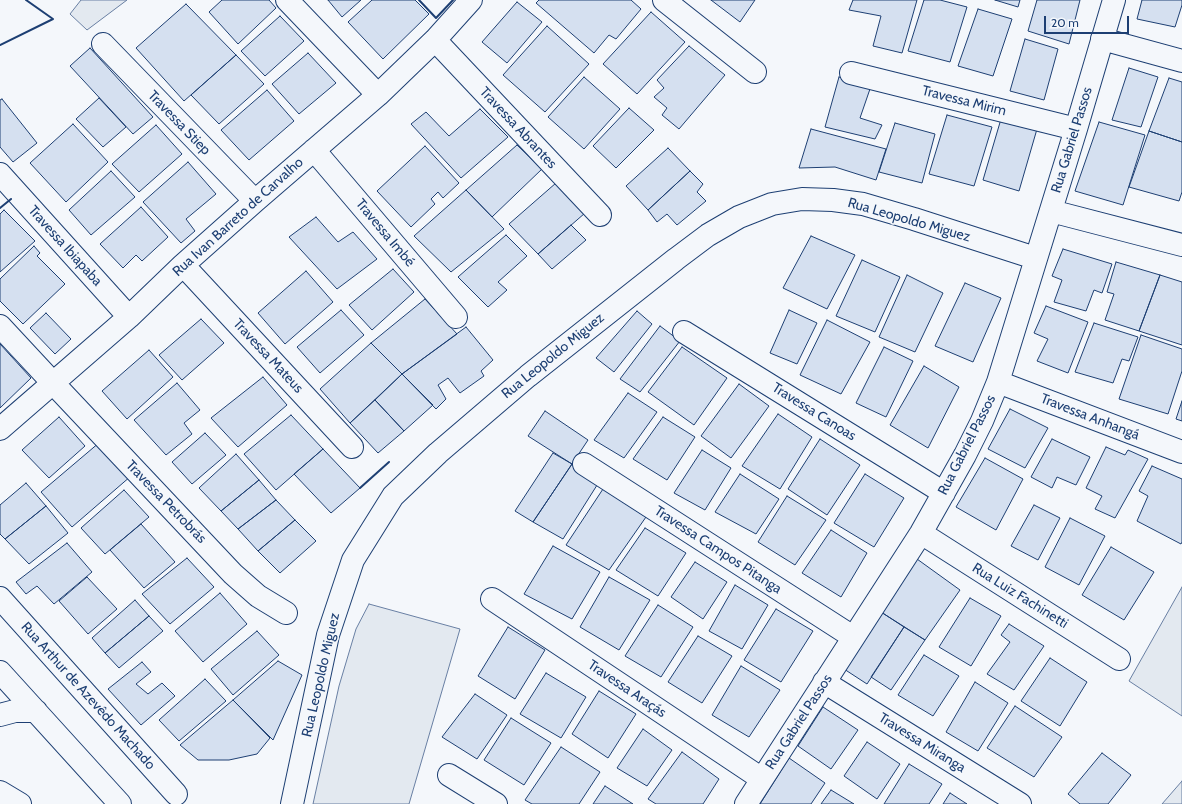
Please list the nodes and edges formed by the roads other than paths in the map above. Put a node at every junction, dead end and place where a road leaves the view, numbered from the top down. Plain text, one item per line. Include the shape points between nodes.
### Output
1 (287, 0) edge
2 (471, 0) edge
3 (664, 0) edge
4 (1114, 0) edge
5 (1102, 39) junction
6 (435, 40) junction
7 (103, 44) dead end
8 (1182, 61) edge
9 (755, 72) dead end
10 (851, 73) dead end
11 (378, 95) junction
12 (1076, 129) junction
13 (314, 150) junction
14 (0, 174) edge
15 (255, 201) junction
16 (1051, 211) junction
17 (600, 215) dead end
18 (1182, 244) edge
19 (1036, 258) junction
20 (183, 265) junction
21 (129, 317) junction
22 (456, 317) dead end
23 (0, 326) edge
24 (684, 332) dead end
25 (998, 382) junction
26 (53, 383) junction
27 (0, 429) edge
28 (352, 447) dead end
29 (1182, 452) edge
30 (584, 464) dead end
31 (944, 493) junction
32 (921, 533) junction
33 (0, 598) edge
34 (492, 599) dead end
35 (286, 613) dead end
36 (853, 637) junction
37 (1119, 659) dead end
38 (0, 672) edge
39 (824, 682) junction
40 (36, 711) junction
41 (0, 715) edge
42 (449, 775) dead end
43 (762, 779) junction
44 (0, 792) edge
45 (176, 794) dead end
46 (20, 804) edge
47 (120, 804) edge
48 (292, 804) edge
49 (496, 804) edge
50 (746, 804) edge
51 (1020, 804) edge

1 - 11 street
2 - 6 street, Rua Ivan Barreto de Carvalho
3 - 9 street
4 - 5 street, Rua Gabriel Passos
5 - 8 street
5 - 12 street, Rua Gabriel Passos
6 - 11 street, Rua Ivan Barreto de Carvalho
6 - 17 street, Travessa Abrantes
7 - 15 street, Travessa Stiep
10 - 12 street, Travessa Mirim
11 - 13 street, Rua Ivan Barreto de Carvalho
12 - 16 street, Rua Gabriel Passos
13 - 15 street, Rua Ivan Barreto de Carvalho
13 - 22 street, Travessa Imbé
14 - 21 street, Travessa Ibiapaba
15 - 20 street, Rua Ivan Barreto de Carvalho
16 - 18 street
16 - 19 street, Rua Gabriel Passos
19 - 25 street, Rua Gabriel Passos
19 - 48 street, Rua Leopoldo Miguez via 863,204 833,200 802,200 772,204 739,217 676,259 528,376 438,453 393,496 353,560 328,635
20 - 21 street, Rua Ivan Barreto de Carvalho
20 - 28 street, Travessa Mateus
21 - 26 street, Rua Ivan Barreto de Carvalho
23 - 26 street, Travessa Petrobrás
24 - 31 street, Travessa Canoas
25 - 29 street, Travessa Anhangá
25 - 31 street, Rua Gabriel Passos via 982,421
26 - 27 street, Rua Ivan Barreto de Carvalho
26 - 35 street, Travessa Petrobrás via 233,574 258,596
30 - 36 street, Travessa Campos Pitanga
31 - 32 street, Rua Gabriel Passos
32 - 36 street, Rua Gabriel Passos
32 - 37 street, Rua Luiz Fachinetti
33 - 45 street, Rua Arthur de Azevêdo Machado
34 - 43 street, Travessa Araçás
36 - 39 street, Rua Gabriel Passos
38 - 40 street
39 - 43 street, Rua Gabriel Passos
39 - 51 street, Travessa Miranga
40 - 41 street via 15,711
40 - 47 street
42 - 49 street
43 - 50 street, Rua Gabriel Passos
44 - 46 street

